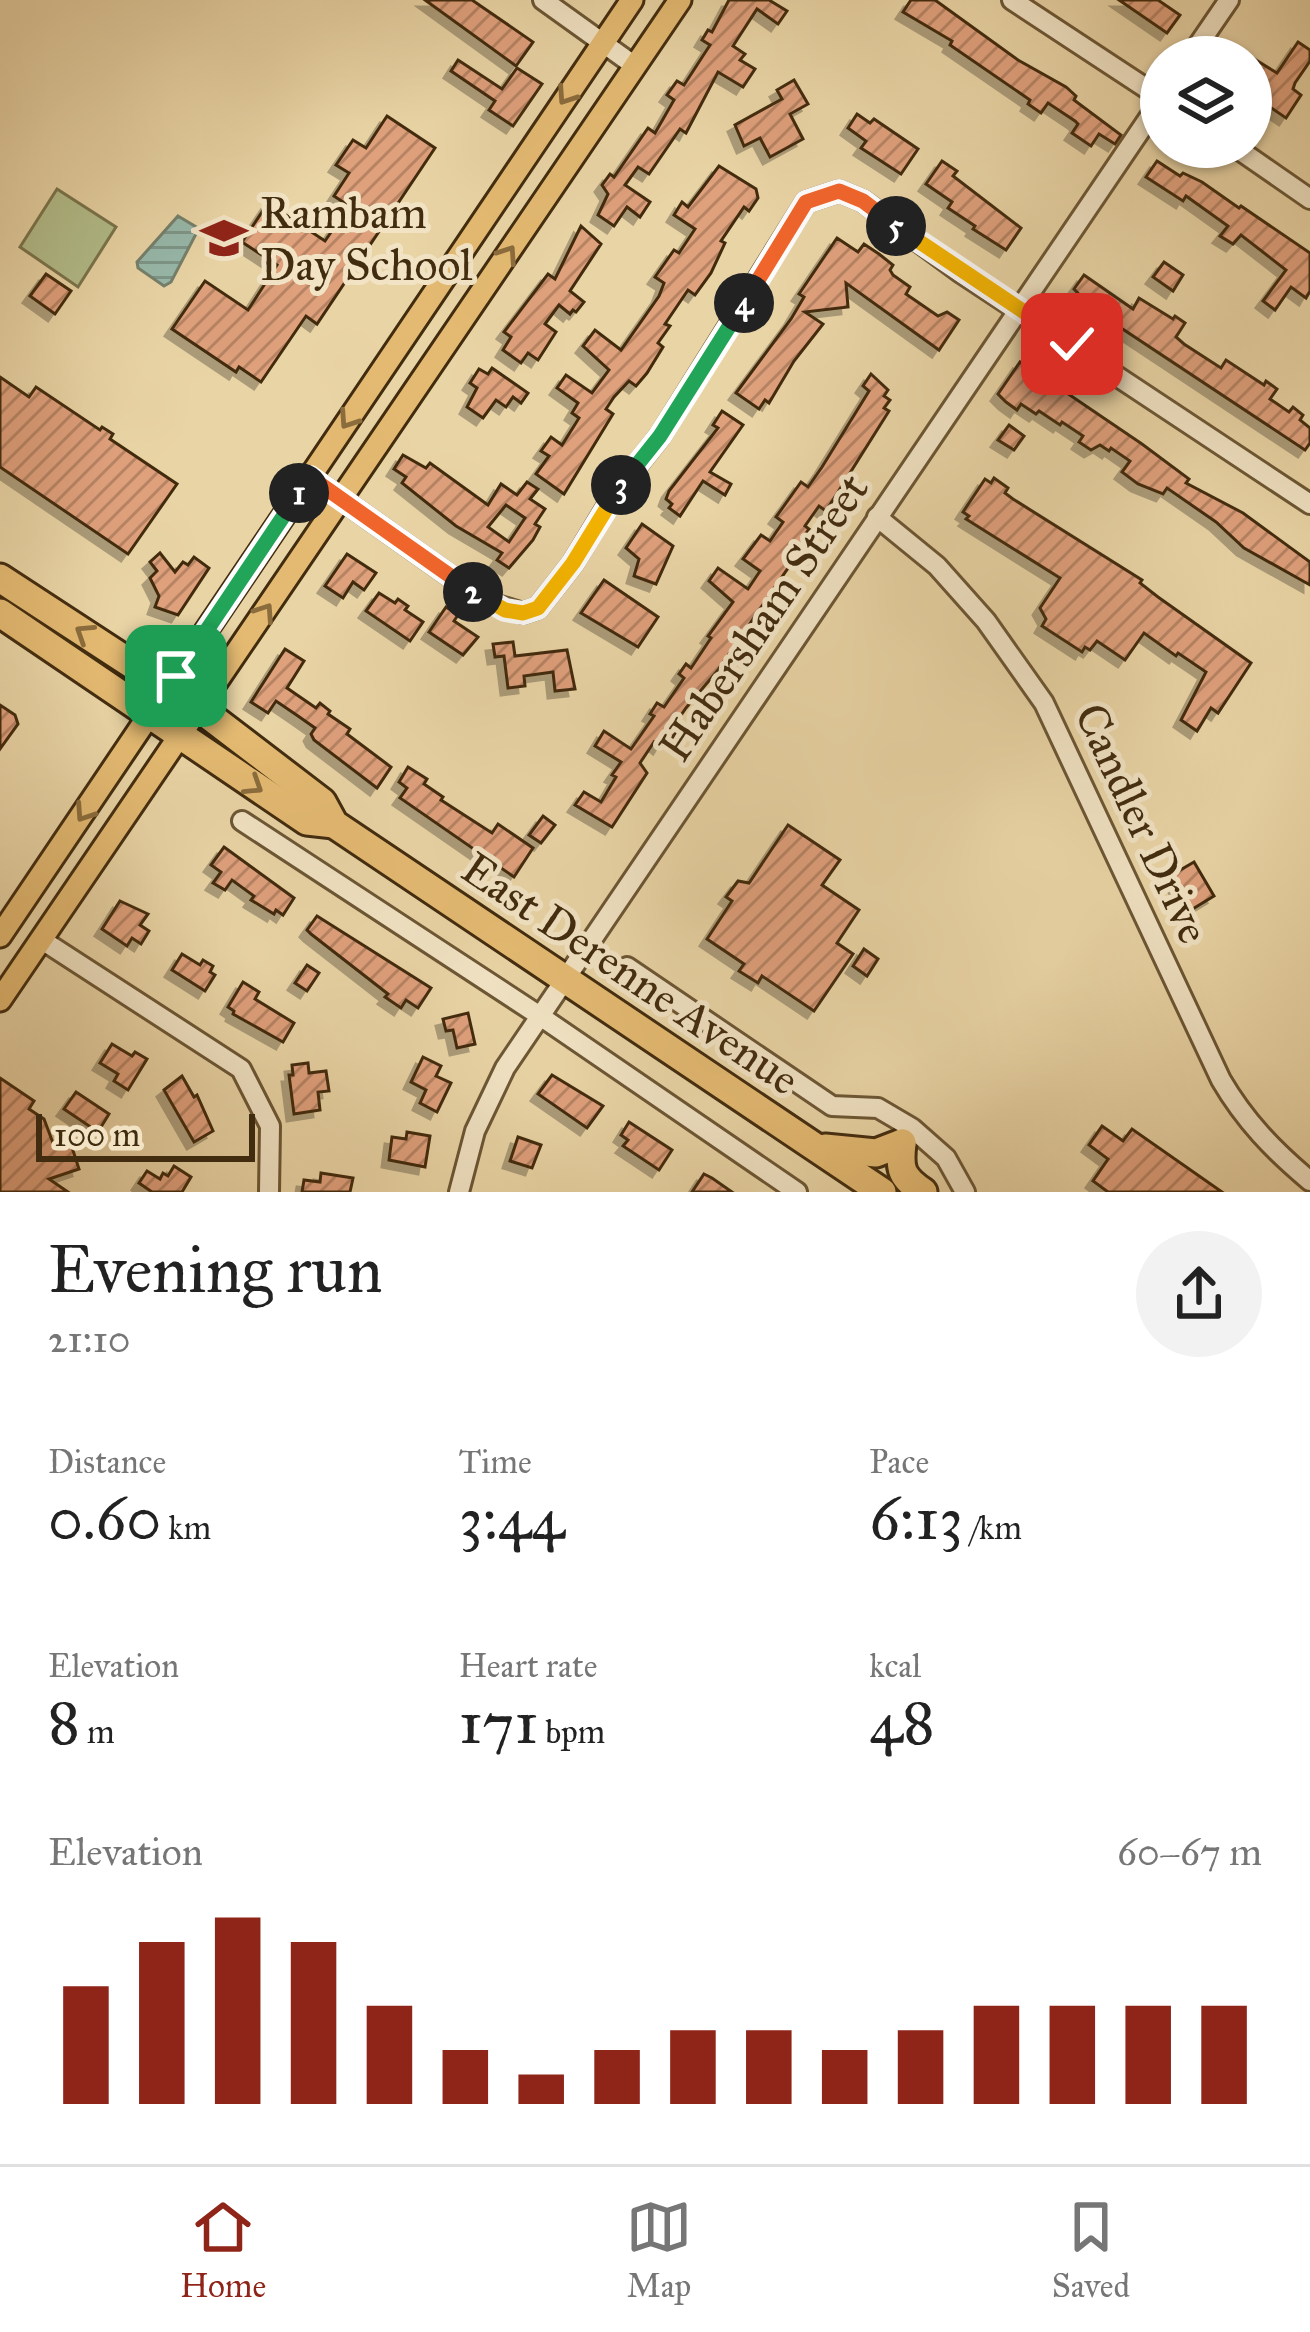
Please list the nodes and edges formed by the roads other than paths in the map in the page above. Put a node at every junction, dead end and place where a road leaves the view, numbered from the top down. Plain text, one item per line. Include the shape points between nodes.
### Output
1 (543, 0) edge
2 (632, 0) edge
3 (680, 0) edge
4 (1012, 0) edge
5 (1229, 0) edge
6 (1204, 36) edge
7 (603, 41) junction
8 (635, 66) junction
9 (1140, 85) edge
10 (1140, 130) edge
11 (1265, 168) edge
12 (1310, 199) edge
13 (1019, 309) junction
14 (310, 477) junction
15 (342, 500) junction
16 (1310, 504) edge
17 (877, 517) junction
18 (0, 578) edge
19 (0, 613) edge
20 (168, 688) junction
21 (199, 708) junction
22 (150, 716) junction
23 (178, 736) junction
24 (242, 820) dead end
25 (334, 824) junction
26 (4, 922) edge
27 (42, 940) junction
28 (627, 967) dead end
29 (566, 978) junction
30 (0, 1000) edge
31 (540, 1016) junction
32 (815, 1147) junction
33 (1310, 1180) edge
34 (269, 1192) edge
35 (459, 1192) edge
36 (797, 1192) edge
37 (882, 1192) edge
38 (922, 1192) edge
39 (965, 1192) edge

1 - 7 street
2 - 7 main road
3 - 8 main road
4 - 9 street
5 - 6 street
7 - 8 street
7 -> 14 main road
15 -> 8 main road
10 - 13 street, Habersham Street
11 - 12 street
13 - 15 street via 863,201 828,192 806,202 660,436 538,608 523,613 487,602
13 - 16 street
13 - 17 street, Habersham Street
14 - 15 street
14 - 20 main road
21 -> 15 main road
17 - 29 street, Habersham Street
17 - 33 street, Candler Drive via 937,566 1044,703 1221,1080 1242,1116
20 -> 18 highway, East Derenne Avenue
19 - 22 highway, East Derenne Avenue
20 - 21 highway, East Derenne Avenue
20 - 22 main road
21 - 23 main road
21 - 25 highway, East Derenne Avenue via 322,802
22 - 23 highway, East Derenne Avenue
22 -> 26 main road
23 -> 25 highway, East Derenne Avenue via 307,821
23 - 27 main road
24 - 31 street
25 - 29 highway, East Derenne Avenue
27 - 30 main road
27 - 34 street via 241,1069 269,1126
28 - 39 street via 832,1106 878,1108 912,1128 946,1158
29 - 31 street, Habersham Street
29 - 32 highway, East Derenne Avenue
31 - 35 street, Habersham Street via 490,1098
31 - 36 street
32 - 37 highway, East Derenne Avenue
32 - 38 highway via 876,1153 902,1143 899,1169

